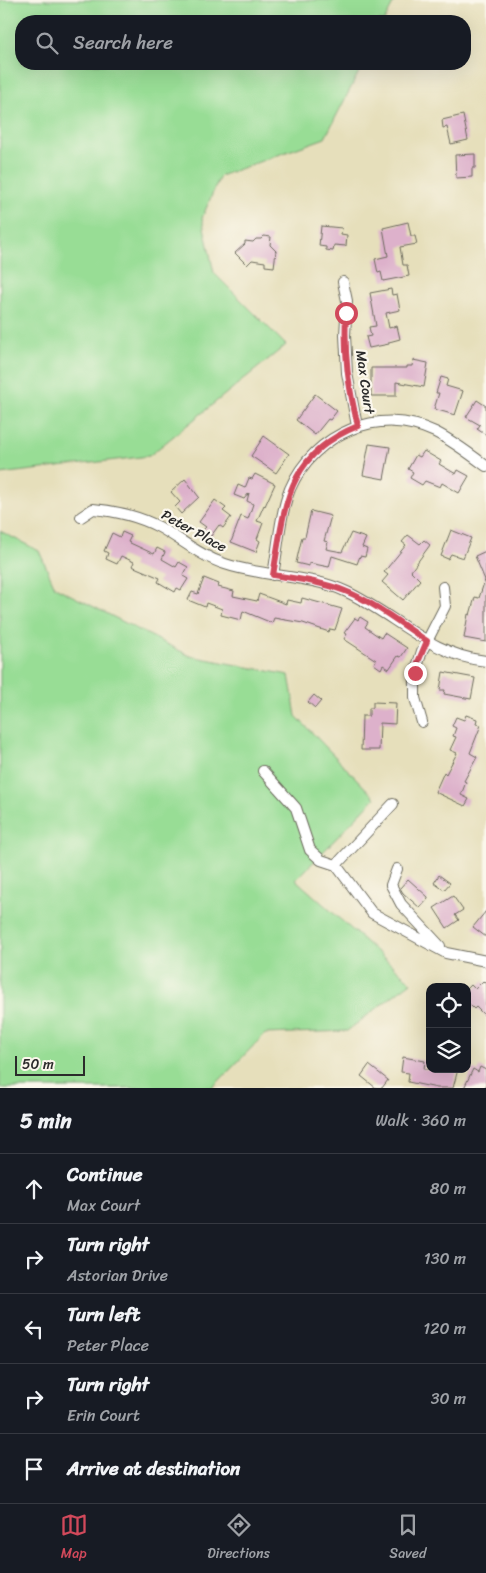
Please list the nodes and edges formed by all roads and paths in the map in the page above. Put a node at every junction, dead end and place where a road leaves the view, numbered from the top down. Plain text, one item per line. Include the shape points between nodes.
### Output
1 (343, 282) dead end
2 (358, 426) junction
3 (486, 466) edge
4 (81, 517) dead end
5 (273, 575) junction
6 (443, 587) dead end
7 (427, 641) junction
8 (486, 661) edge
9 (422, 722) dead end
10 (263, 771) dead end
11 (393, 804) dead end
12 (336, 865) junction
13 (397, 869) dead end
14 (446, 953) junction
15 (486, 962) edge

1 - 2 street, Max Court via 347,301 347,373
2 - 3 street via 382,422 417,425 446,438
2 - 5 street via 321,446 296,478 286,504
4 - 5 street, Peter Place via 93,509 126,514 160,527 189,547 224,564
5 - 7 street, Peter Place via 345,591
6 - 7 street via 445,606
7 - 8 street, Peter Place via 460,656
7 - 9 street via 418,662 414,686
10 - 12 street via 296,808 310,850 322,860
11 - 12 street
12 - 14 street via 372,913
13 - 14 street via 391,885 401,904
14 - 15 street

